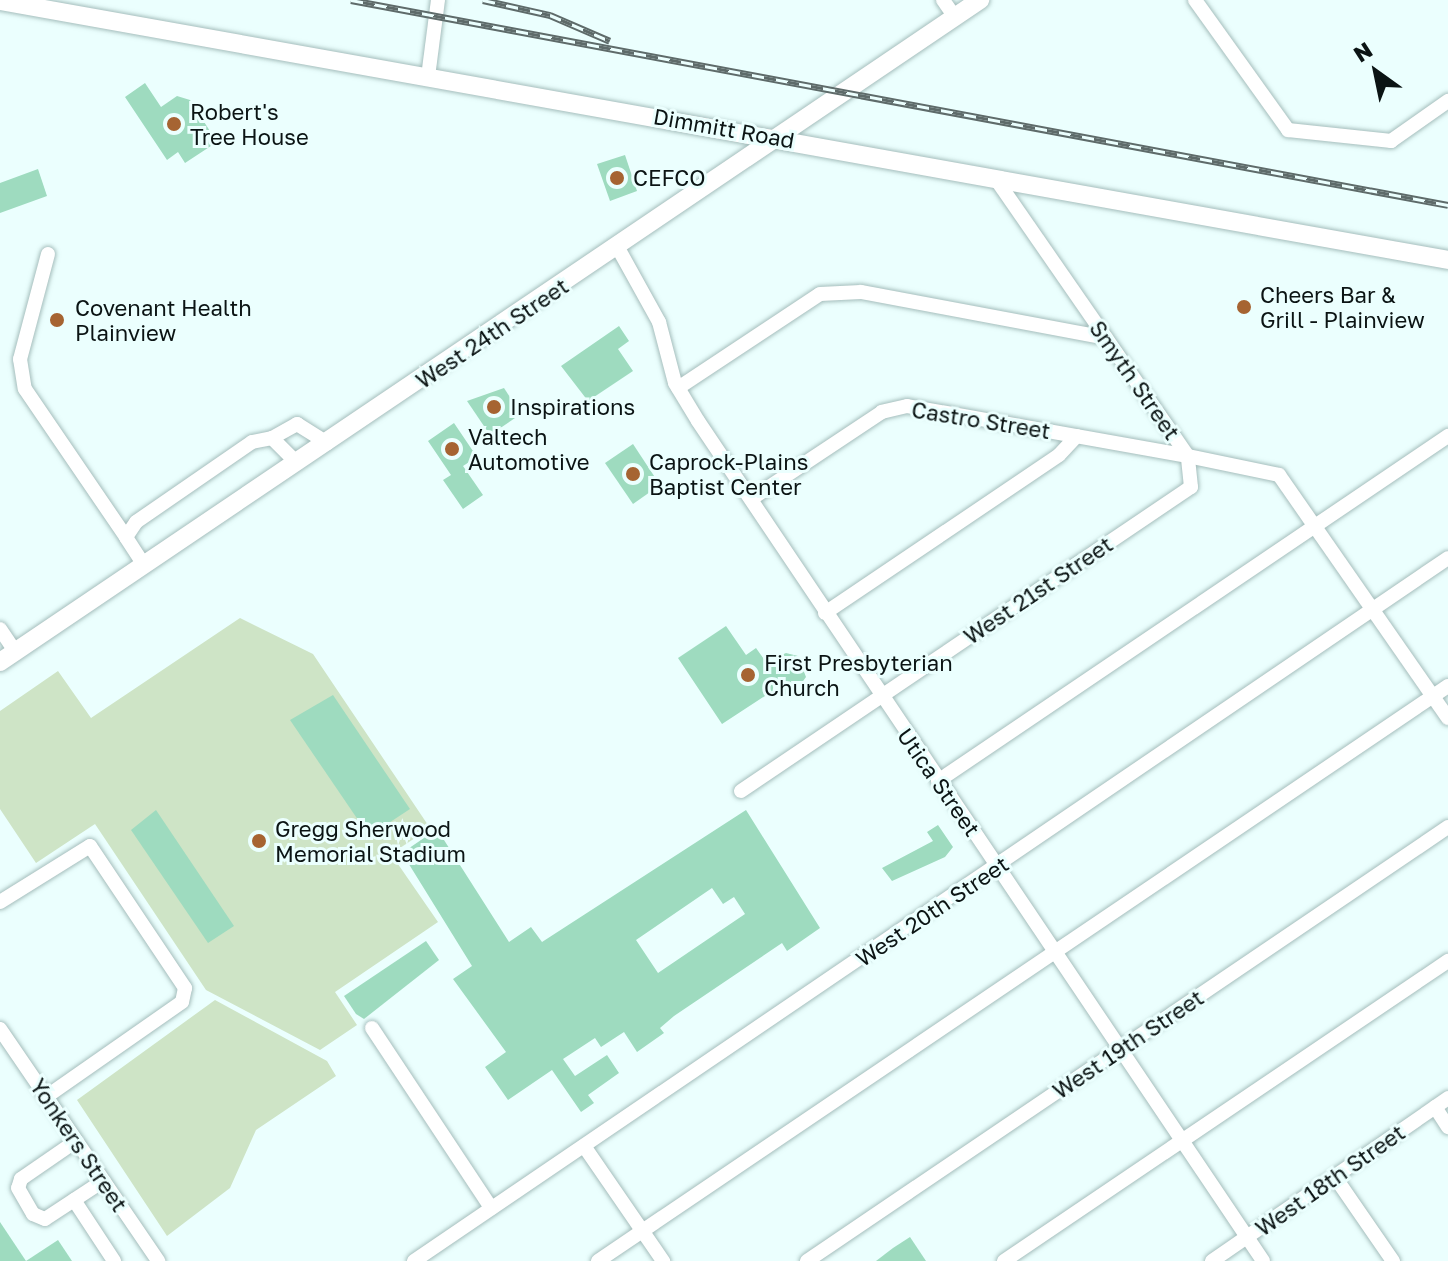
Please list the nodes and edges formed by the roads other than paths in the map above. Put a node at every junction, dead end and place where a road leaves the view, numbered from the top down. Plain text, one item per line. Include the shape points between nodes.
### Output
1 (438, 0) edge
2 (943, 0) edge
3 (980, 0) edge
4 (1195, 0) edge
5 (0, 1) edge
6 (955, 17) junction
7 (428, 77) junction
8 (1448, 101) edge
9 (778, 136) junction
10 (998, 182) junction
11 (618, 248) junction
12 (48, 254) dead end
13 (1448, 260) edge
14 (1106, 338) junction
15 (678, 388) junction
16 (1077, 436) junction
17 (1448, 436) edge
18 (272, 438) junction
19 (327, 443) junction
20 (1188, 456) junction
21 (297, 463) junction
22 (751, 499) junction
23 (1316, 525) junction
24 (126, 537) junction
25 (1448, 558) edge
26 (144, 565) junction
27 (1373, 607) junction
28 (825, 613) junction
29 (0, 629) edge
30 (8, 656) edge
31 (1448, 686) edge
32 (1433, 696) junction
33 (880, 697) junction
34 (1448, 718) edge
35 (938, 781) junction
36 (741, 791) dead end
37 (1448, 827) edge
38 (997, 867) junction
39 (0, 902) edge
40 (1054, 950) junction
41 (1448, 961) edge
42 (372, 1028) dead end
43 (0, 1029) edge
44 (1121, 1049) junction
45 (46, 1097) junction
46 (1448, 1098) edge
47 (1435, 1107) junction
48 (1448, 1127) edge
49 (76, 1141) junction
50 (1183, 1141) junction
51 (584, 1146) junction
52 (1335, 1177) junction
53 (103, 1181) junction
54 (74, 1200) junction
55 (491, 1208) junction
56 (642, 1231) junction
57 (1247, 1237) junction
58 (114, 1261) edge
59 (158, 1261) edge
60 (414, 1261) edge
61 (598, 1261) edge
62 (663, 1261) edge
63 (807, 1261) edge
64 (1004, 1261) edge
65 (1212, 1261) edge
66 (1263, 1261) edge
67 (1393, 1261) edge

1 - 7 street
2 - 6 street
3 - 6 main road, West 24th Street
4 - 8 street via 1288,130 1391,141
5 - 7 main road, Dimmitt Road
6 - 9 main road, West 24th Street
7 - 9 main road, Dimmitt Road
9 - 10 main road, Dimmitt Road
9 - 11 main road, West 24th Street
10 - 13 main road, Dimmitt Road
10 - 14 street, Smyth Street
11 - 15 street, Utica Street via 659,322
11 - 19 main road, West 24th Street
12 - 24 street via 20,359 25,389
14 - 15 street via 861,292 820,294
14 - 20 street, Smyth Street
15 - 22 street, Utica Street
16 - 20 street, Castro Street
16 - 22 street, Castro Street via 907,406 882,412
16 - 28 street via 1059,455
17 - 23 street
18 - 19 street via 297,424
18 - 21 street
18 - 24 street via 239,451 136,522
19 - 21 main road, West 24th Street
20 - 23 street, Smyth Street via 1279,475
20 - 33 street, West 21st Street via 1191,487
21 - 26 main road, West 24th Street
22 - 28 street, Utica Street
23 - 27 street, Smyth Street
23 - 35 street
24 - 26 street
25 - 27 street, West 20th Street
26 - 30 main road, West 24th Street
27 - 32 street, Smyth Street
27 - 38 street, West 20th Street
28 - 33 street, Utica Street
29 - 30 street
31 - 32 street
32 - 34 street, Smyth Street
32 - 40 street
33 - 35 street, Utica Street
33 - 36 street, West 21st Street
35 - 38 street, Utica Street
37 - 44 street, West 19th Street
38 - 40 street, Utica Street
38 - 51 street, West 20th Street
39 - 45 street via 90,846 185,988 182,1002
40 - 44 street, Utica Street
40 - 56 street
41 - 50 street
42 - 55 street
43 - 45 street, Yonkers Street
44 - 50 street, Utica Street
44 - 63 street, West 19th Street
45 - 49 street, Yonkers Street
46 - 47 street, West 18th Street
47 - 48 street
47 - 52 street, West 18th Street
49 - 53 street, Yonkers Street
49 - 54 street via 21,1179 18,1188 33,1214 45,1219
50 - 57 street, Utica Street
50 - 64 street
51 - 55 street, West 20th Street
51 - 56 street
52 - 57 street, West 18th Street
52 - 67 street
53 - 54 street
53 - 59 street, Yonkers Street
54 - 58 street
55 - 60 street, West 20th Street
56 - 61 street
56 - 62 street
57 - 65 street, West 18th Street
57 - 66 street, Utica Street

